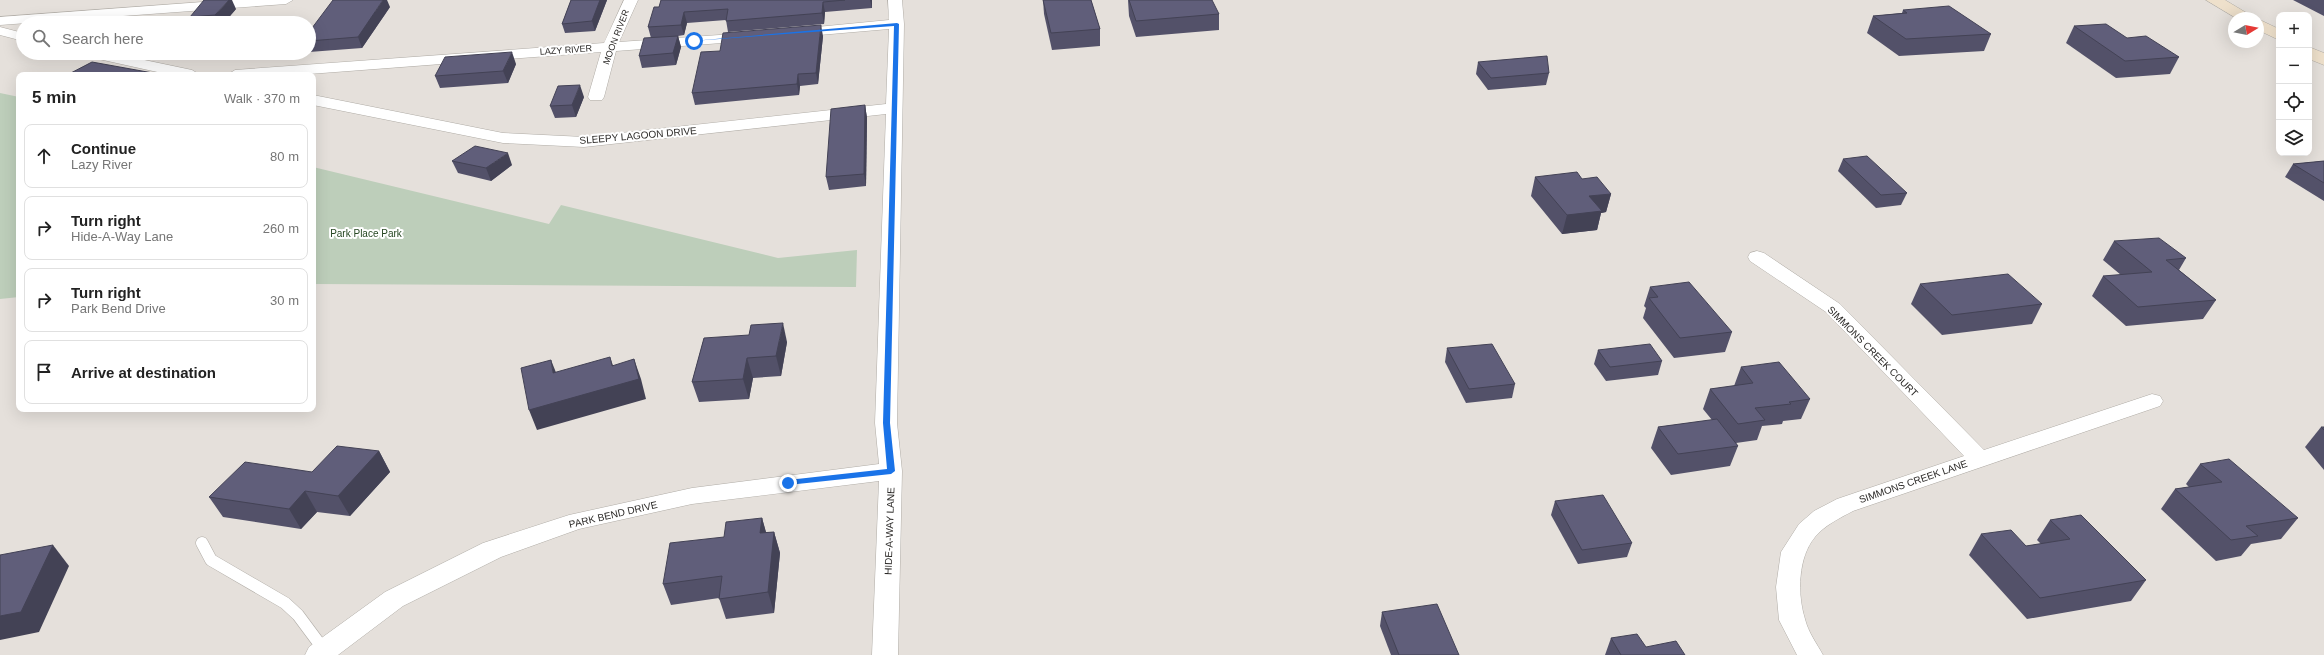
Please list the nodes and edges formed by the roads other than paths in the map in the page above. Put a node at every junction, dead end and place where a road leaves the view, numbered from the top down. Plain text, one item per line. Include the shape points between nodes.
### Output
1 (286, 0) edge
2 (631, 0) edge
3 (894, 0) edge
4 (2214, 0) edge
5 (2236, 12) edge
6 (68, 16) edge
7 (16, 20) edge
8 (0, 21) edge
9 (897, 24) junction
10 (2264, 27) edge
11 (0, 31) edge
12 (16, 34) edge
13 (780, 34) edge
14 (2276, 34) edge
15 (764, 35) edge
16 (610, 47) junction
17 (2312, 54) edge
18 (122, 60) edge
19 (2324, 60) edge
20 (178, 72) edge
21 (275, 72) edge
22 (596, 96) dead end
23 (316, 101) edge
24 (894, 108) junction
25 (1757, 257) dead end
26 (2152, 401) dead end
27 (1979, 458) junction
28 (891, 471) junction
29 (202, 543) dead end
30 (321, 653) edge
31 (885, 655) edge
32 (1810, 655) edge

1 - 6 street
2 - 16 street, MOON RIVER
3 - 9 street, HIDE-A-WAY LANE
4 - 5 street
7 - 8 street
9 - 13 street
9 - 24 street, HIDE-A-WAY LANE
10 - 14 street
11 - 12 street
15 - 16 street, LAZY RIVER
16 - 21 street, LAZY RIVER
16 - 22 street, MOON RIVER
17 - 19 street
18 - 20 street
23 - 24 street, SLEEPY LAGOON DRIVE via 503,138 584,142
24 - 28 street, HIDE-A-WAY LANE via 886,423
25 - 27 street, SIMMONS CREEK COURT via 1833,308
26 - 27 street, SIMMONS CREEK LANE
27 - 32 street, SIMMONS CREEK LANE via 1845,505 1822,517 1807,530 1793,552 1788,587 1792,620
28 - 30 street, PARK BEND DRIVE via 692,496 577,521 492,550 394,599
28 - 31 street, HIDE-A-WAY LANE
29 - 30 lane via 211,560 286,603 298,615

